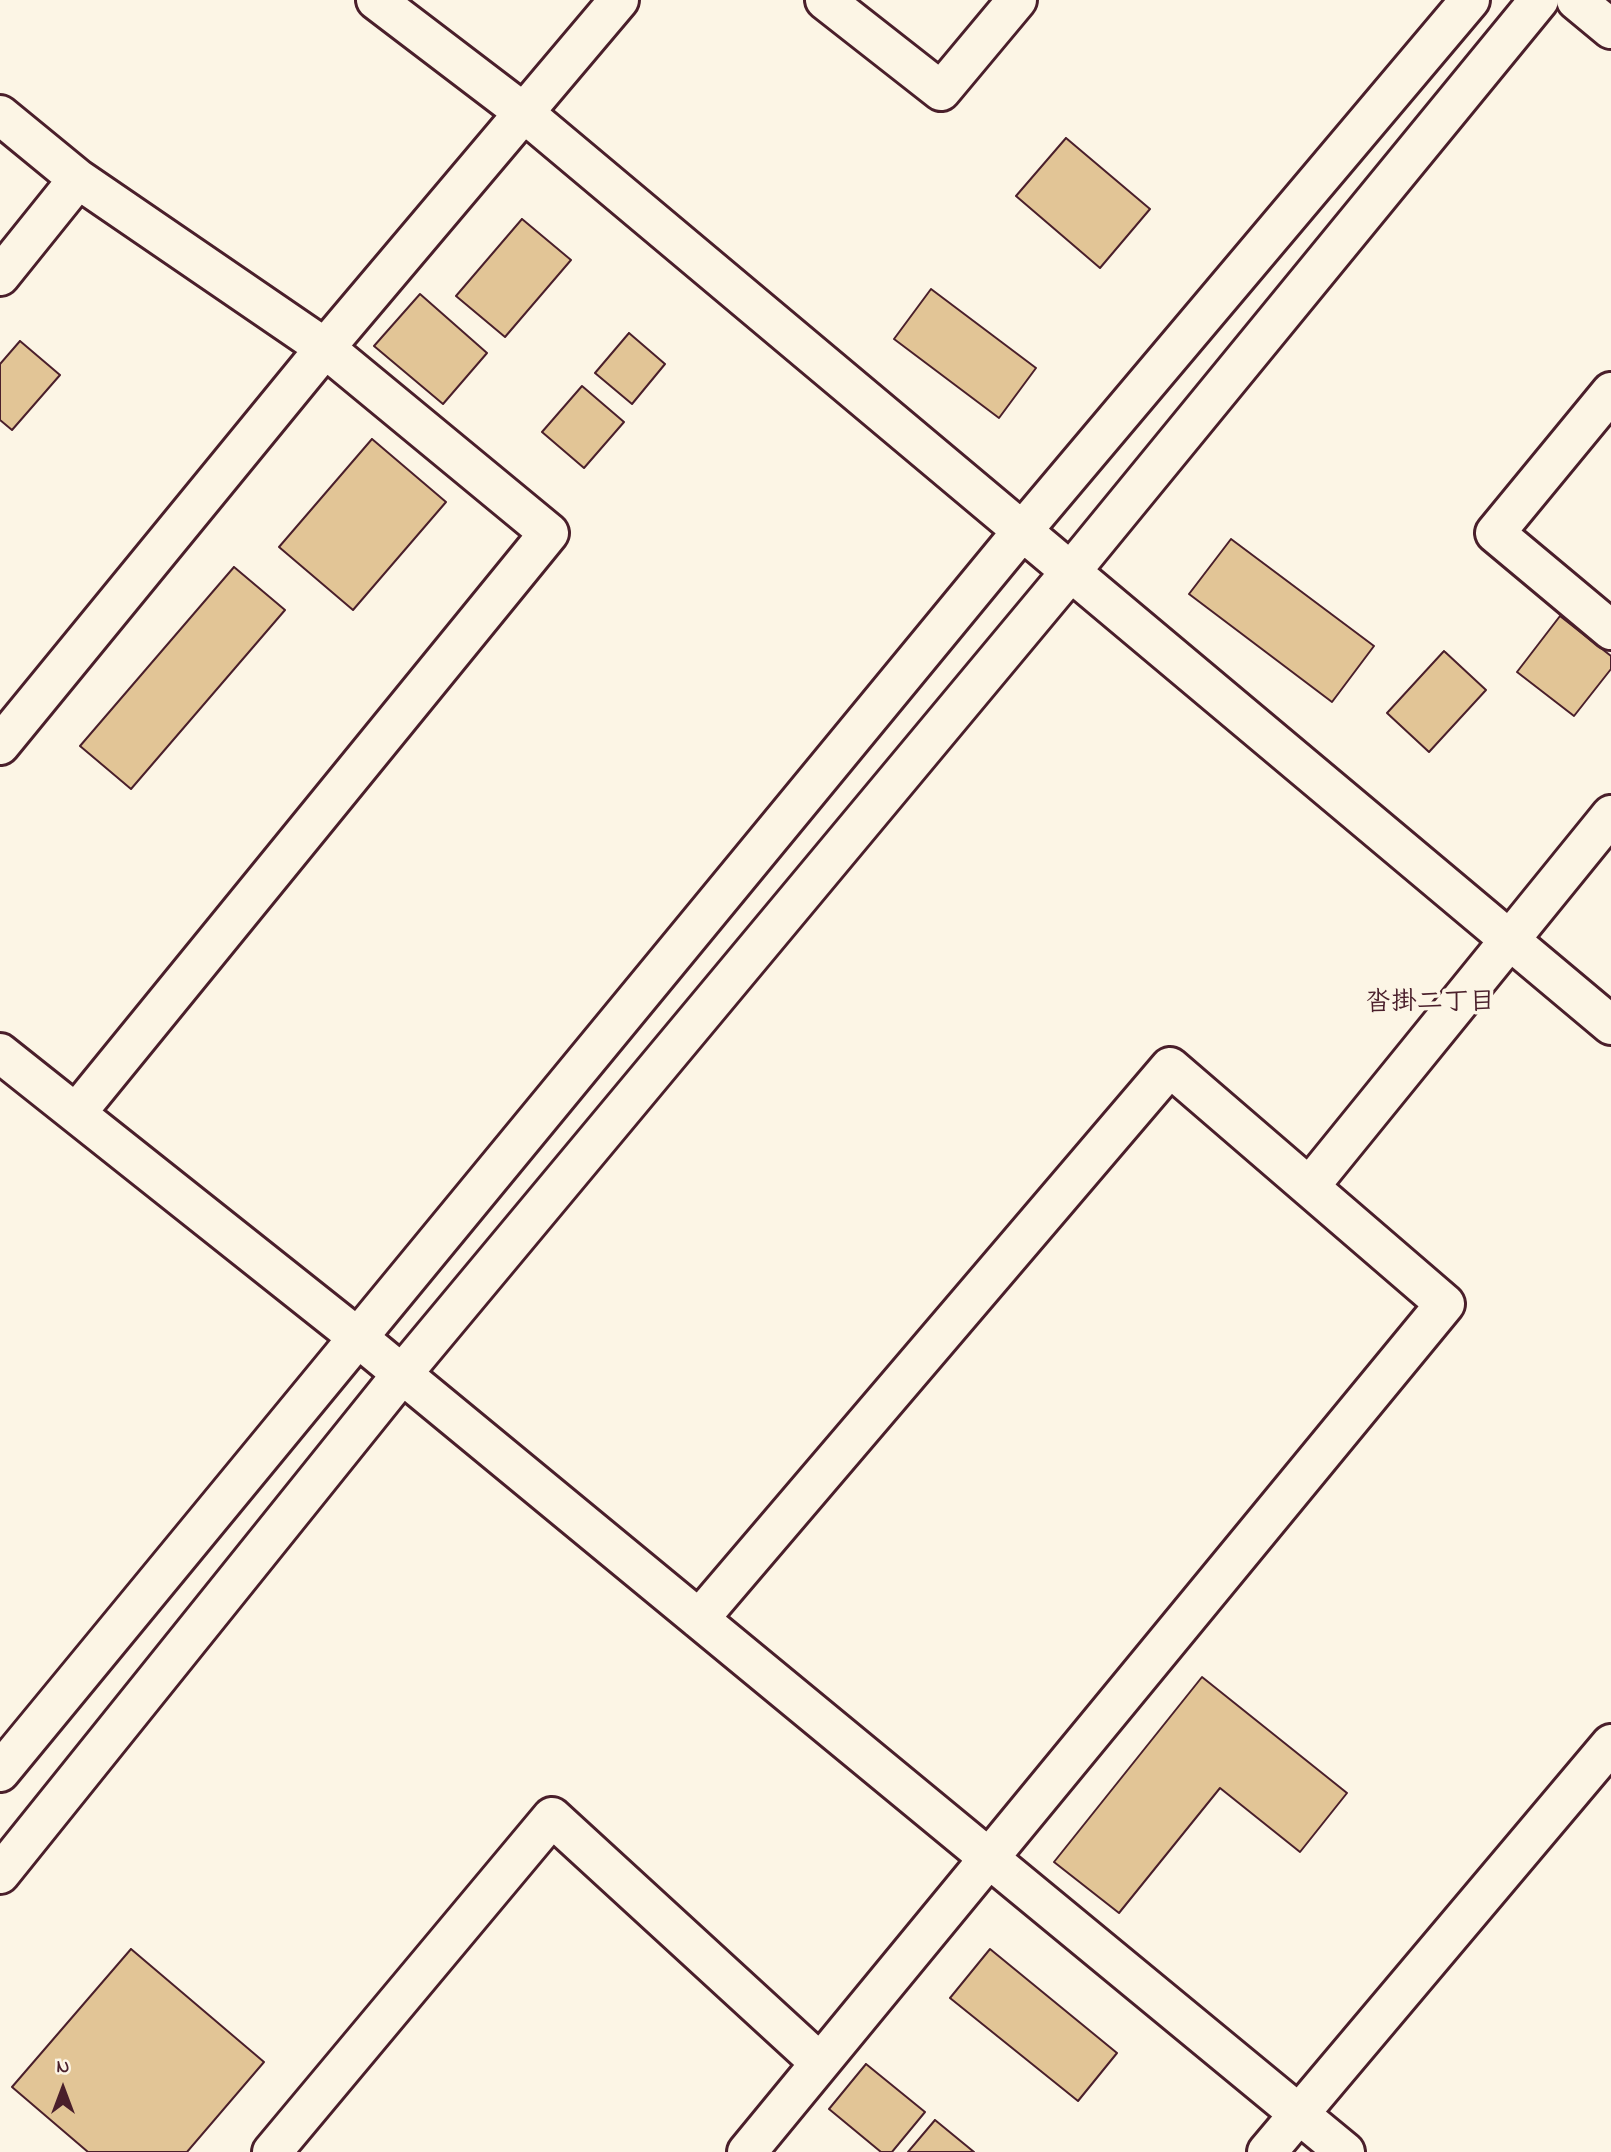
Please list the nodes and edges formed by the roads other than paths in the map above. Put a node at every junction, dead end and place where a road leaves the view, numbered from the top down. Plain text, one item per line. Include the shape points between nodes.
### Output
1 (376, 0) edge
2 (619, 0) edge
3 (825, 0) edge
4 (1017, 0) edge
5 (1470, 0) edge
6 (1539, 0) edge
7 (1576, 0) edge
8 (1611, 29) edge
9 (523, 112) junction
10 (0, 115) edge
11 (78, 179) junction
12 (0, 276) edge
13 (325, 348) junction
14 (1611, 391) edge
15 (1024, 530) junction
16 (1072, 570) junction
17 (1611, 629) edge
18 (0, 745) edge
19 (1611, 815) edge
20 (1509, 939) junction
21 (1611, 1025) edge
22 (0, 1053) edge
23 (77, 1112) junction
24 (1309, 1187) junction
25 (356, 1336) junction
26 (402, 1374) junction
27 (699, 1619) junction
28 (1611, 1744) edge
29 (0, 1772) edge
30 (988, 1858) junction
31 (0, 1874) edge
32 (819, 2062) junction
33 (1298, 2114) junction
34 (272, 2152) edge
35 (747, 2152) edge
36 (1267, 2152) edge
37 (1345, 2152) edge

1 - 9 street
2 - 9 street
3 - 4 street via 941,91
5 - 15 street
6 - 16 street
7 - 8 street
9 - 13 street
9 - 15 street
10 - 11 street
11 - 12 street
11 - 13 street
13 - 18 street
13 - 23 street via 549,533
14 - 17 street via 1494,533
15 - 16 street
15 - 25 street
16 - 20 street
16 - 26 street
19 - 20 street
20 - 21 street
20 - 24 street
22 - 23 street
23 - 25 street
24 - 27 street via 1170,1068
24 - 30 street via 1445,1304
25 - 26 street
25 - 29 street
26 - 27 street
26 - 31 street
27 - 30 street
28 - 33 street
30 - 32 street
30 - 33 street
32 - 34 street via 552,1817
32 - 35 street
33 - 36 street
33 - 37 street

